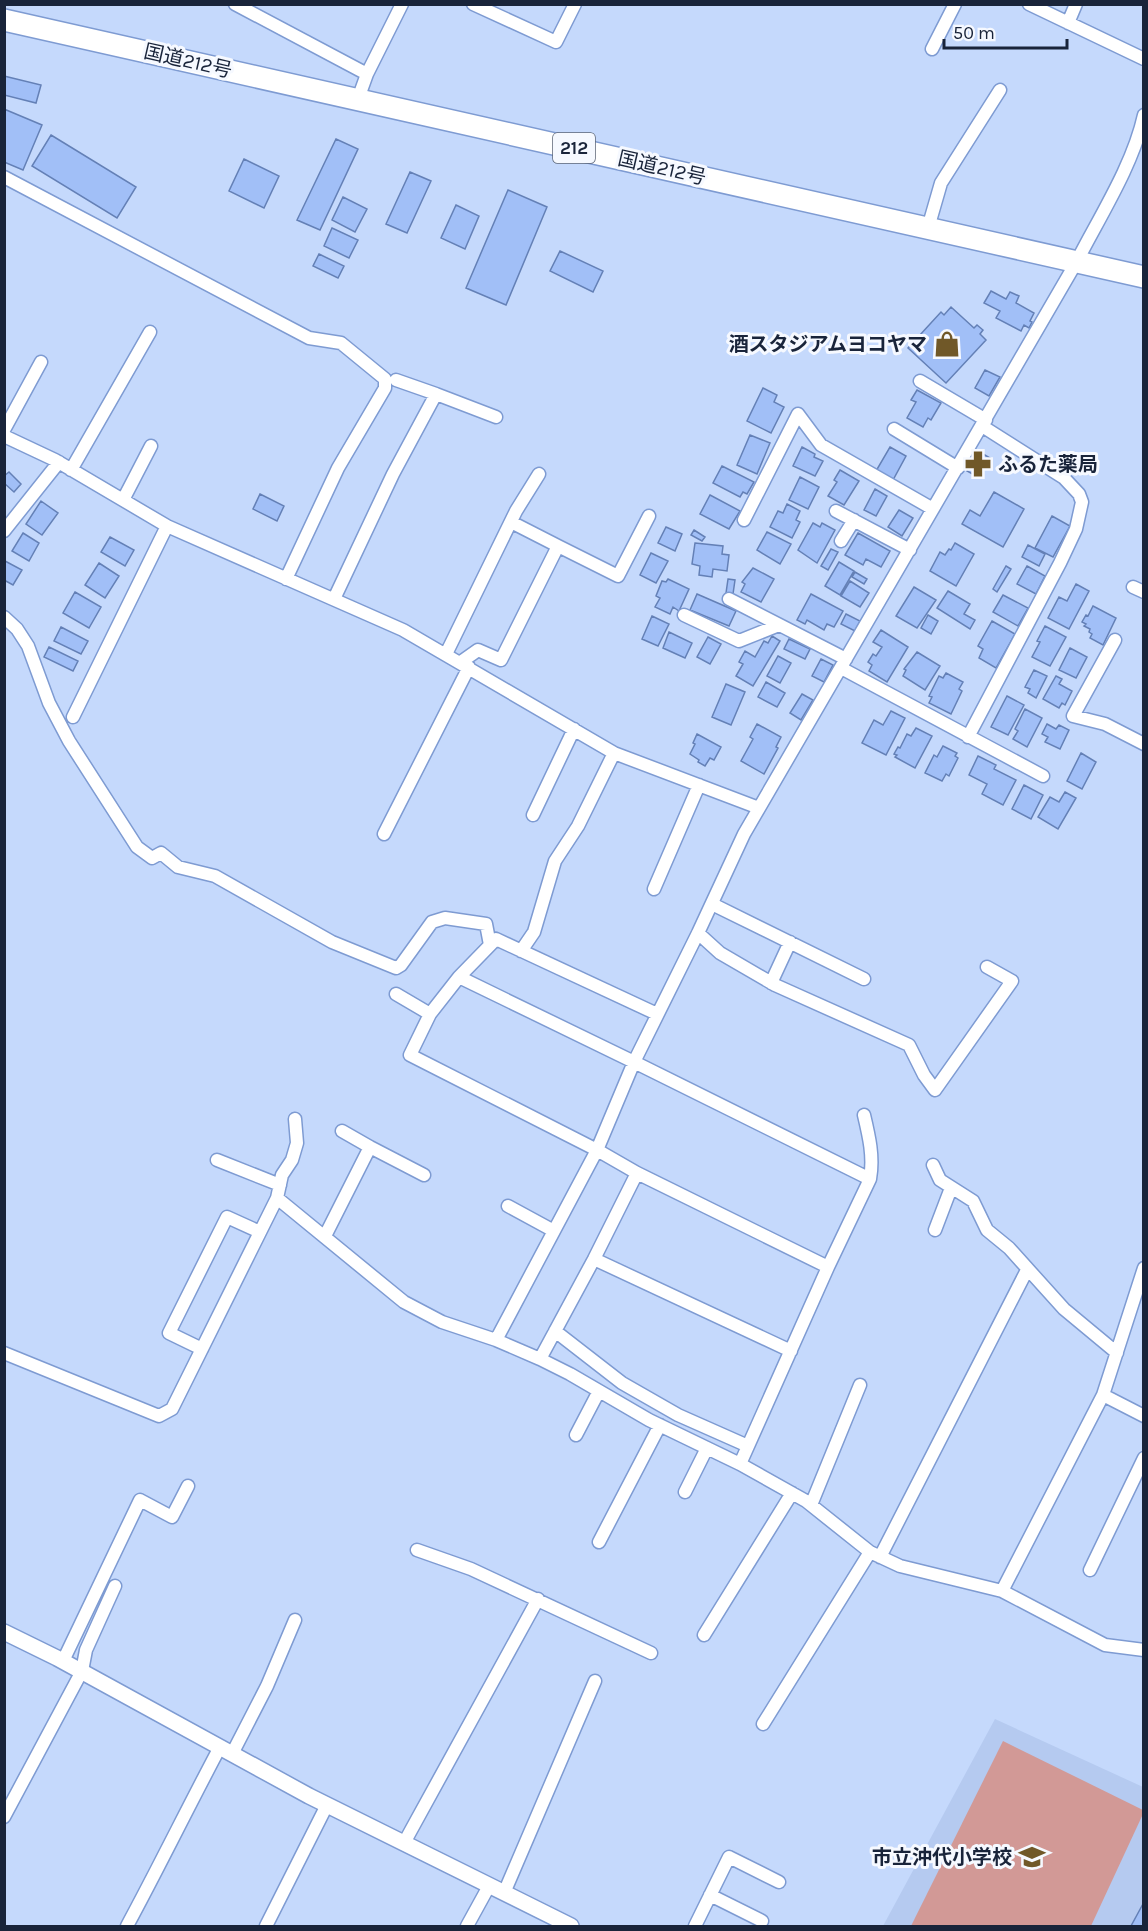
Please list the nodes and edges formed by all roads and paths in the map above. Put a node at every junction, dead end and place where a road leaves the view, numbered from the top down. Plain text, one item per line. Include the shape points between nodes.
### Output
1 (235, 4) edge
2 (402, 4) edge
3 (473, 4) edge
4 (574, 4) edge
5 (955, 4) edge
6 (1029, 4) edge
7 (1076, 4) edge
8 (489, 8) edge
9 (4, 20) edge
10 (1068, 23) junction
11 (932, 49) dead end
12 (1143, 59) edge
13 (367, 74) junction
14 (1000, 90) dead end
15 (358, 99) junction
16 (1143, 115) edge
17 (4, 177) edge
18 (928, 228) junction
19 (1077, 261) junction
20 (1143, 277) edge
21 (150, 332) dead end
22 (41, 362) dead end
23 (396, 381) dead end
24 (920, 381) dead end
25 (436, 394) junction
26 (495, 417) dead end
27 (984, 423) junction
28 (894, 429) dead end
29 (6, 438) edge
30 (151, 446) dead end
31 (59, 462) junction
32 (958, 468) junction
33 (71, 470) junction
34 (539, 474) dead end
35 (123, 500) junction
36 (933, 509) junction
37 (836, 511) dead end
38 (649, 516) dead end
39 (744, 520) dead end
40 (854, 520) junction
41 (511, 522) junction
42 (167, 526) junction
43 (4, 531) edge
44 (841, 542) dead end
45 (558, 546) junction
46 (910, 550) junction
47 (286, 579) junction
48 (729, 599) dead end
49 (334, 600) junction
50 (684, 615) dead end
51 (4, 617) edge
52 (779, 625) junction
53 (1115, 640) dead end
54 (446, 654) junction
55 (843, 663) junction
56 (465, 665) junction
57 (72, 717) dead end
58 (574, 729) junction
59 (969, 737) junction
60 (1143, 744) edge
61 (614, 753) junction
62 (1043, 776) dead end
63 (699, 785) junction
64 (759, 808) junction
65 (533, 814) dead end
66 (384, 834) dead end
67 (654, 889) dead end
68 (712, 904) junction
69 (698, 933) junction
70 (790, 942) junction
71 (490, 945) junction
72 (521, 951) junction
73 (987, 967) dead end
74 (459, 977) junction
75 (864, 979) dead end
76 (771, 983) junction
77 (396, 994) dead end
78 (430, 1014) junction
79 (657, 1014) junction
80 (634, 1062) junction
81 (864, 1115) dead end
82 (295, 1119) dead end
83 (342, 1131) dead end
84 (370, 1147) junction
85 (597, 1150) junction
86 (217, 1160) dead end
87 (933, 1165) dead end
88 (637, 1173) junction
89 (424, 1175) dead end
90 (870, 1179) junction
91 (280, 1185) junction
92 (951, 1188) junction
93 (277, 1198) junction
94 (508, 1206) dead end
95 (935, 1230) dead end
96 (554, 1231) junction
97 (260, 1232) junction
98 (325, 1236) junction
99 (594, 1259) junction
100 (828, 1267) junction
101 (1143, 1268) edge
102 (1027, 1270) junction
103 (555, 1331) junction
104 (496, 1340) junction
105 (202, 1349) junction
106 (791, 1351) junction
107 (4, 1353) edge
108 (1117, 1353) junction
109 (540, 1359) junction
110 (860, 1385) dead end
111 (599, 1390) junction
112 (1103, 1395) junction
113 (1143, 1416) edge
114 (660, 1425) junction
115 (576, 1435) dead end
116 (748, 1446) junction
117 (707, 1448) junction
118 (1143, 1458) edge
119 (740, 1464) junction
120 (188, 1486) dead end
121 (685, 1492) dead end
122 (792, 1493) junction
123 (811, 1505) junction
124 (600, 1542) dead end
125 (417, 1550) dead end
126 (875, 1554) junction
127 (1090, 1570) dead end
128 (115, 1586) dead end
129 (1002, 1592) junction
130 (538, 1599) junction
131 (295, 1620) dead end
132 (4, 1632) edge
133 (704, 1635) dead end
134 (1143, 1650) edge
135 (651, 1653) dead end
136 (63, 1661) junction
137 (82, 1671) junction
138 (595, 1681) dead end
139 (763, 1724) dead end
140 (226, 1750) junction
141 (327, 1805) junction
142 (4, 1817) edge
143 (404, 1843) junction
144 (779, 1882) dead end
145 (489, 1886) junction
146 (504, 1893) junction
147 (710, 1895) junction
148 (762, 1921) dead end
149 (565, 1925) edge
150 (127, 1926) edge
151 (266, 1926) edge
152 (467, 1926) edge
153 (695, 1926) edge

1 - 13 street
2 - 13 street
3 - 8 street
4 - 8 street via 556,42
5 - 11 street
6 - 10 street
7 - 10 street
9 - 15 highway, 国道212号 / 212
10 - 12 street
13 - 15 street
14 - 18 street via 941,183
15 - 18 highway, 国道212号 / 212
16 - 19 street via 1122,174
17 - 47 street via 309,338 341,343 385,379 385,388 338,468
18 - 19 highway, 国道212号 / 212
19 - 20 highway, 国道212号 / 212
19 - 27 street
21 - 33 street
22 - 29 street
23 - 25 street
24 - 27 street
25 - 26 street
25 - 49 street via 393,474
27 - 32 street
27 - 59 street via 1064,478 1082,502 1076,530
28 - 32 street
29 - 31 street
30 - 35 street
31 - 33 street
31 - 43 street
32 - 36 street
33 - 35 street
34 - 41 street
35 - 42 street
36 - 39 street via 821,445 798,414
36 - 46 street
37 - 40 street
38 - 45 street via 618,576
40 - 44 street
40 - 46 street
41 - 45 street
41 - 54 street
42 - 47 street
42 - 57 street
45 - 56 street via 501,660 478,650
46 - 55 street
47 - 49 street
48 - 52 street
49 - 54 street
50 - 52 street via 739,642
51 - 71 street via 28,646 49,704 69,741 137,847 152,858 161,853 178,867 215,876 332,942 396,968 432,922 445,918 486,924
52 - 55 street
53 - 60 street via 1073,716 1105,724
54 - 56 street
55 - 59 street
55 - 64 street
56 - 58 street
56 - 66 street
58 - 61 street
58 - 65 street
59 - 62 street
61 - 63 street
61 - 72 street via 579,826 555,861 534,932
63 - 64 street
63 - 67 street
64 - 68 street
68 - 69 street
68 - 70 street
69 - 76 street via 720,953
69 - 79 street
70 - 75 street
70 - 76 street
71 - 72 street via 496,939
71 - 74 street
72 - 79 street
73 - 76 street via 1012,981 935,1089 909,1045
74 - 78 street
74 - 80 street
77 - 78 street
78 - 85 street via 410,1055
79 - 80 street
80 - 85 street
80 - 90 street
81 - 90 street via 872,1166
82 - 91 street via 297,1143
83 - 84 street
84 - 89 street
84 - 98 street
85 - 88 street
85 - 96 street
86 - 91 street
87 - 92 street via 940,1180
88 - 99 street
88 - 100 street
90 - 100 street
91 - 93 street
92 - 95 street
92 - 102 street via 973,1201 987,1230
93 - 97 street
93 - 98 street
94 - 96 street
96 - 104 street
97 - 105 street
97 - 105 street via 226,1217 169,1333
98 - 104 street via 404,1302 442,1322
99 - 103 street
99 - 106 street
100 - 106 street
101 - 108 street
102 - 108 street via 1064,1309
102 - 126 street
103 - 109 street
103 - 116 street via 622,1383
104 - 109 street
105 - 107 street via 172,1409 159,1416
106 - 116 street
108 - 112 street
109 - 111 street
110 - 123 street
111 - 114 street
111 - 115 street
112 - 113 street
112 - 129 street
114 - 117 street
114 - 124 street
116 - 119 street
117 - 119 street
117 - 121 street
118 - 127 street
119 - 122 street
120 - 136 street via 172,1517 140,1500
122 - 123 street
122 - 133 street
123 - 126 street
125 - 130 street
126 - 129 street via 900,1566
126 - 139 street
128 - 137 street via 86,1650
129 - 134 street via 1105,1645
130 - 135 street
130 - 143 street
131 - 140 street via 267,1686
132 - 136 street
136 - 137 street
137 - 140 street
137 - 142 street
138 - 146 street
140 - 141 street
140 - 150 street via 182,1820
141 - 143 street
141 - 151 street
143 - 145 street
144 - 147 street via 729,1857
145 - 146 street
145 - 152 street
146 - 149 street
147 - 148 street
147 - 153 street

